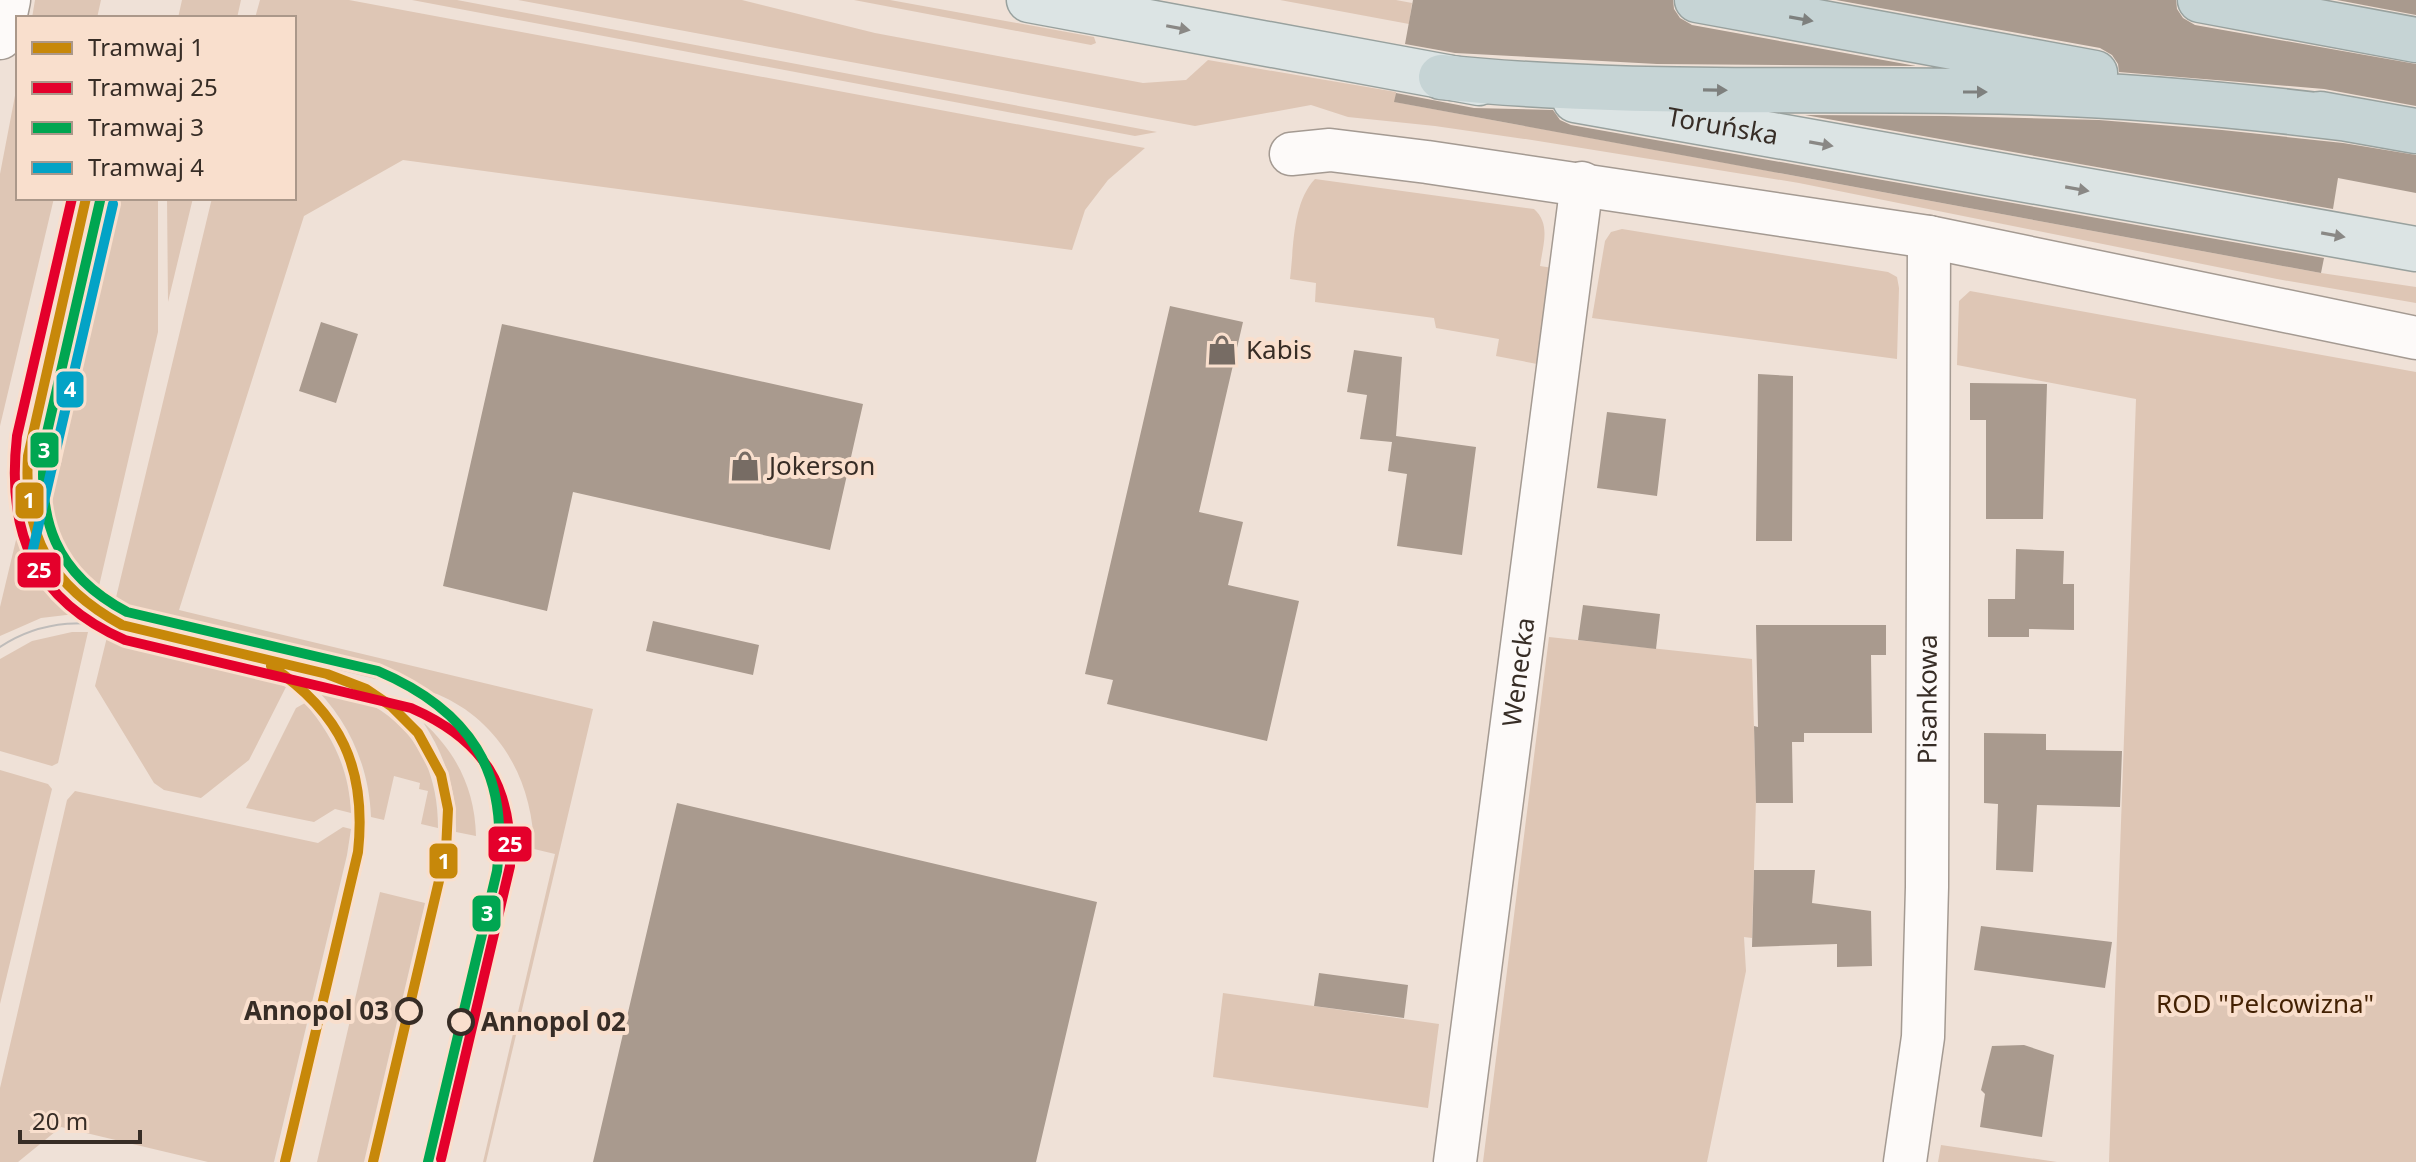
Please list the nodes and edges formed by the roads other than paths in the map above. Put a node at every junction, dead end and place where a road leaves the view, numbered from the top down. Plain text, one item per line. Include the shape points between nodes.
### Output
1 (8, 0) edge
2 (1029, 0) edge
3 (1697, 0) edge
4 (2200, 0) edge
5 (2244, 0) edge
6 (2360, 29) junction
7 (0, 37) edge
8 (2416, 40) edge
9 (1441, 77) junction
10 (2349, 119) junction
11 (2416, 131) edge
12 (1291, 154) dead end
13 (1582, 183) junction
14 (1929, 237) junction
15 (2416, 249) edge
16 (2416, 338) edge
17 (1455, 1162) edge
18 (1905, 1162) edge

1 - 7 street
2 -> 9 main road, Toruńska
3 -> 10 highway
4 - 6 highway
5 - 6 highway
6 - 8 highway
9 -> 10 highway via 1642,89 2097,95
9 -> 15 main road, Toruńska
10 - 11 highway
12 - 13 street via 1330,150
13 - 14 street
13 - 17 street, Wenecka
14 - 16 street
14 - 18 street, Pisankowa via 1927,887 1923,1037

